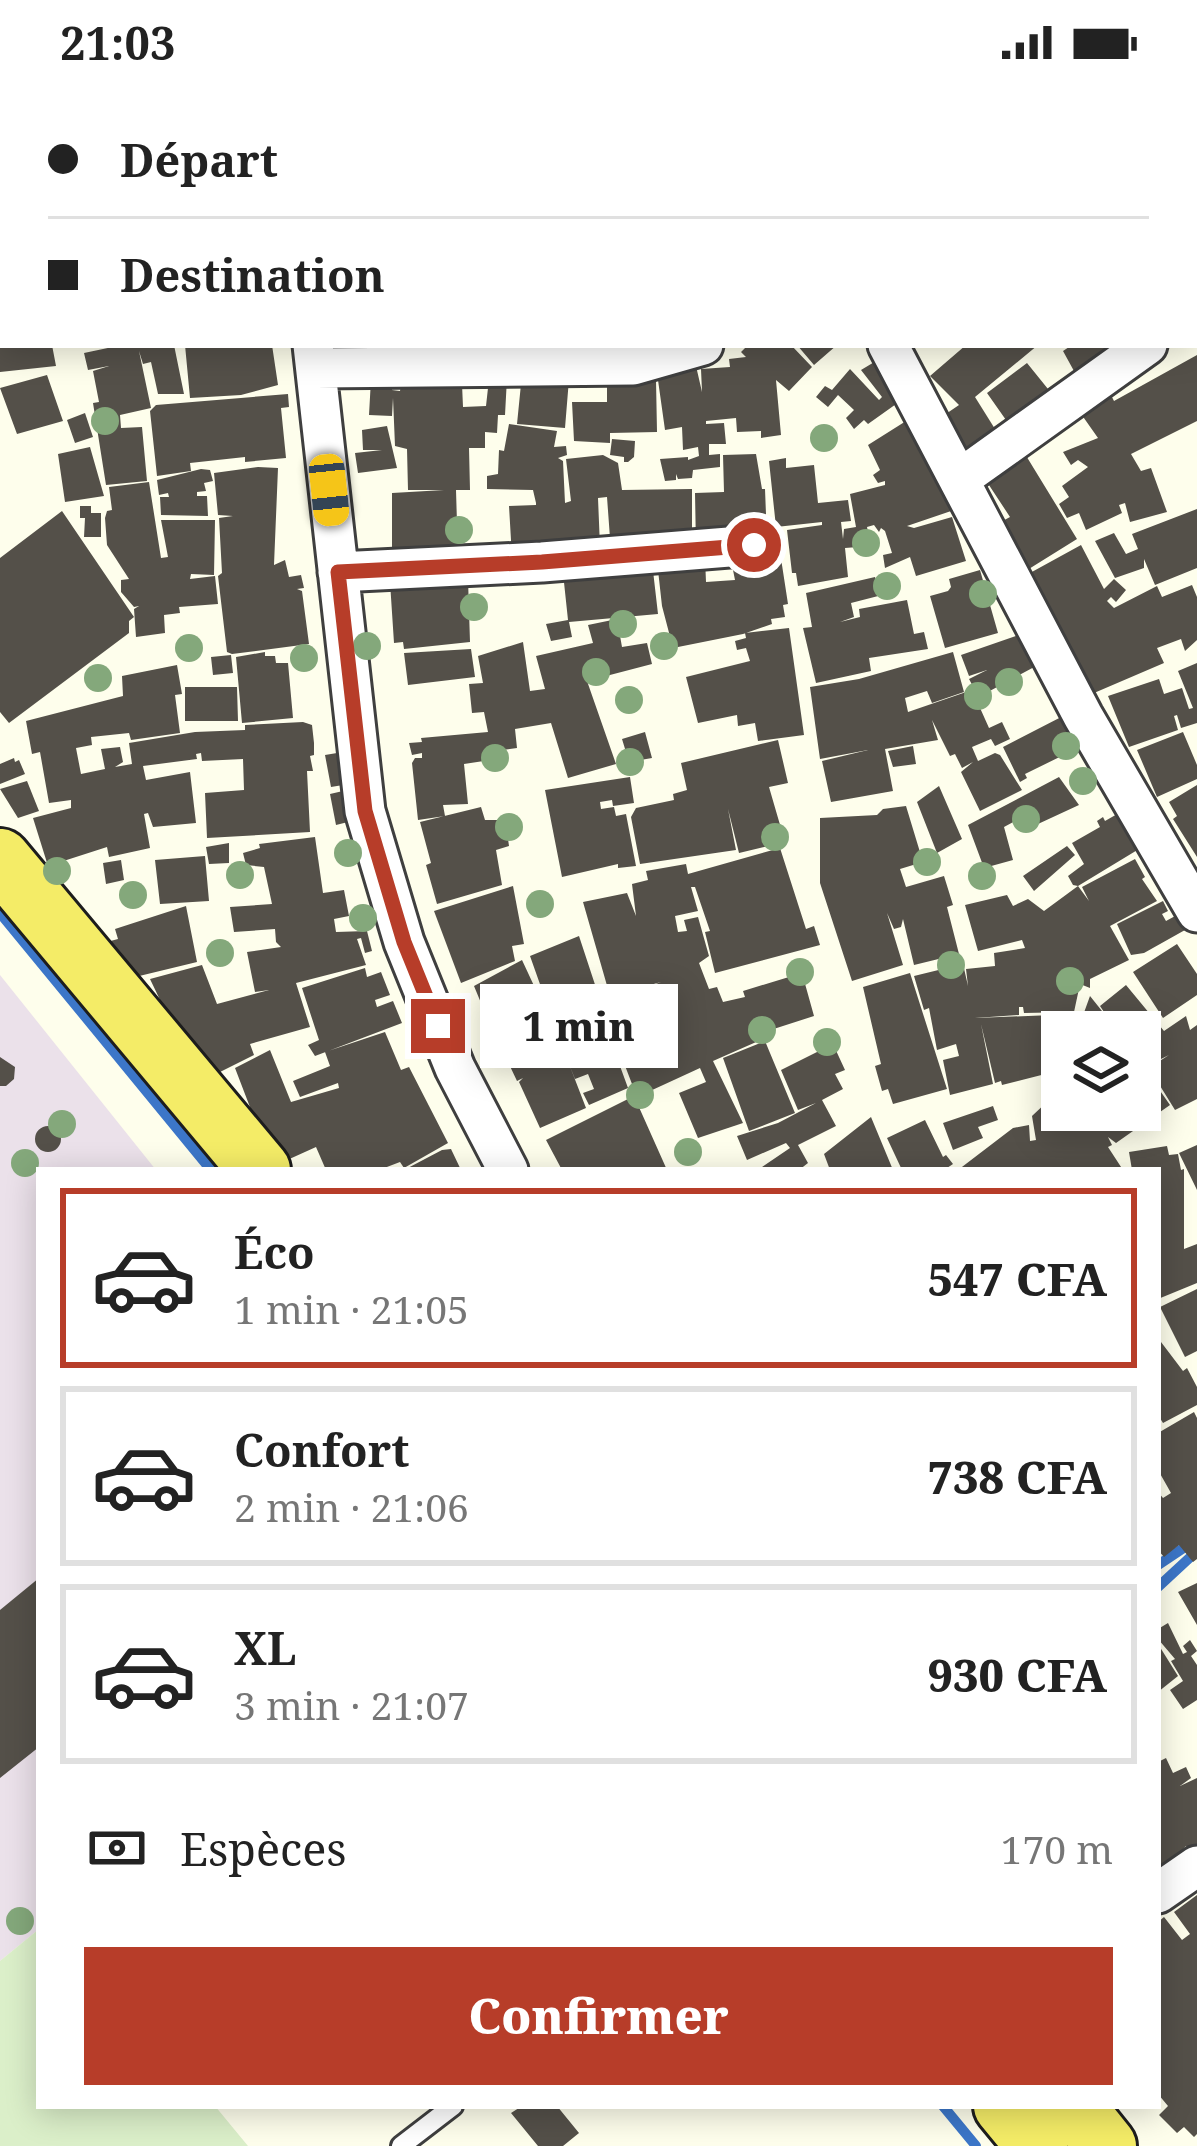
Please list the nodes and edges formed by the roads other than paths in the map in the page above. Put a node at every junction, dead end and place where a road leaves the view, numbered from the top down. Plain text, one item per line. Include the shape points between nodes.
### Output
1 (692, 348) edge
2 (890, 348) edge
3 (1143, 348) edge
4 (315, 356) edge
5 (961, 478) junction
6 (754, 545) dead end
7 (338, 572) junction
8 (0, 859) edge
9 (1197, 912) edge
10 (257, 1167) edge
11 (506, 1167) edge
12 (1197, 1866) edge
13 (1161, 1891) edge
14 (449, 2109) edge
15 (1006, 2109) edge
16 (1076, 2109) edge
17 (401, 2146) edge
18 (1037, 2146) edge
19 (1106, 2146) edge

1 - 4 street via 614,366
2 - 5 street
3 - 5 street
4 - 7 street
5 - 9 street via 1083,716
6 - 7 street
7 - 11 street via 365,811 412,963
8 - 10 main road
12 - 13 street
14 - 17 lane
15 - 18 main road
16 - 19 main road

